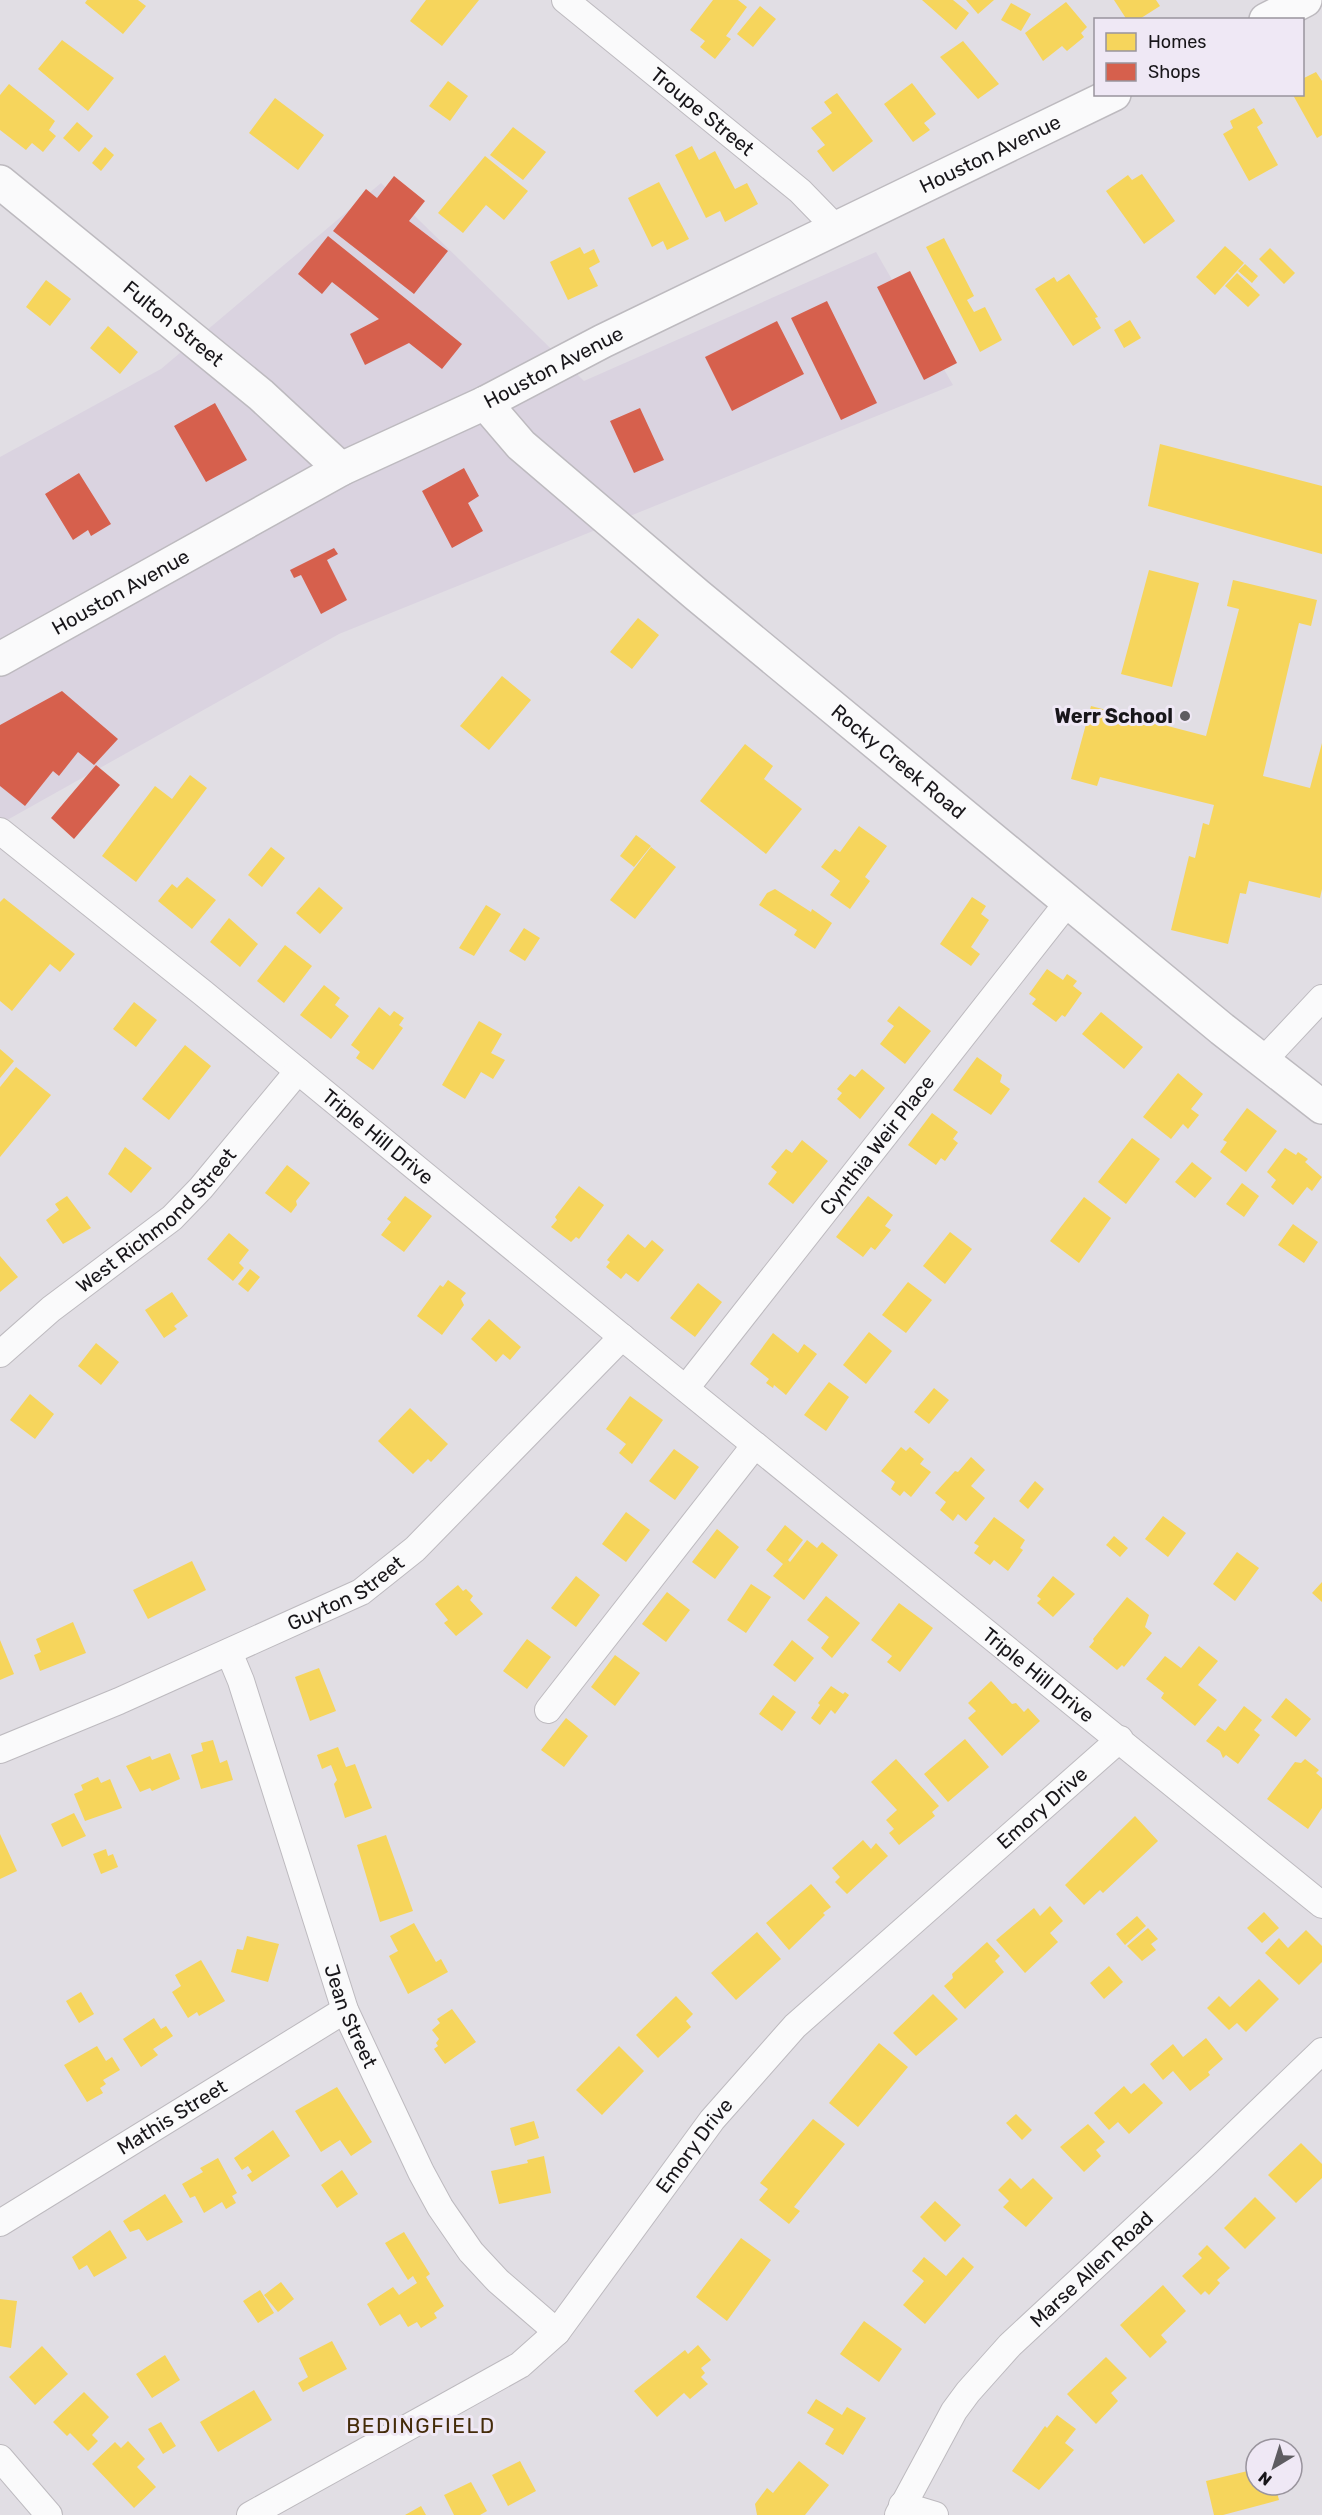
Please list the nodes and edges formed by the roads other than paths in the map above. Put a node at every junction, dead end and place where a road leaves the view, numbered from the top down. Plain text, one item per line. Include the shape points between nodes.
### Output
1 (565, 0) edge
2 (1305, 0) edge
3 (1270, 18) edge
4 (1110, 96) edge
5 (0, 182) edge
6 (836, 228) junction
7 (485, 403) junction
8 (341, 469) junction
9 (0, 659) edge
10 (0, 831) edge
11 (1068, 902) junction
12 (1322, 998) edge
13 (1262, 1062) junction
14 (298, 1071) junction
15 (1322, 1107) edge
16 (622, 1337) junction
17 (0, 1354) edge
18 (686, 1388) junction
19 (755, 1445) junction
20 (228, 1652) junction
21 (548, 1710) dead end
22 (1120, 1739) junction
23 (0, 1750) edge
24 (1322, 1905) edge
25 (345, 2010) junction
26 (1322, 2051) edge
27 (0, 2223) edge
28 (557, 2332) junction
29 (0, 2458) edge
30 (900, 2510) edge
31 (49, 2515) edge
32 (250, 2515) edge
33 (935, 2515) edge

1 - 6 street, Troupe Street via 800,191
2 - 3 street
4 - 6 street, Houston Avenue
5 - 8 street, Fulton Street via 261,395
6 - 7 street, Houston Avenue
7 - 8 street, Houston Avenue
7 - 11 street, Rocky Creek Road via 520,445
8 - 9 street, Houston Avenue
10 - 14 street, Triple Hill Drive
11 - 13 street, Rocky Creek Road
11 - 18 street, Cynthia Weir Place
12 - 13 street
13 - 15 street, Rocky Creek Road
14 - 16 street, Triple Hill Drive
14 - 17 street, West Richmond Street via 172,1218 51,1309
16 - 18 street, Triple Hill Drive
16 - 20 street, Guyton Street via 415,1549 374,1583 343,1602
18 - 19 street, Triple Hill Drive
19 - 21 street
19 - 22 street, Triple Hill Drive
20 - 23 street, Guyton Street
20 - 25 street, Jean Street via 241,1681
22 - 24 street, Triple Hill Drive
22 - 28 street, Emory Drive via 795,2026 712,2120
25 - 27 street, Mathis Street
25 - 28 street, Jean Street via 440,2207 471,2252 498,2281
26 - 30 street, Marse Allen Road via 1010,2345 954,2411
28 - 32 street, Emory Drive via 520,2364
29 - 31 street
30 - 33 street

